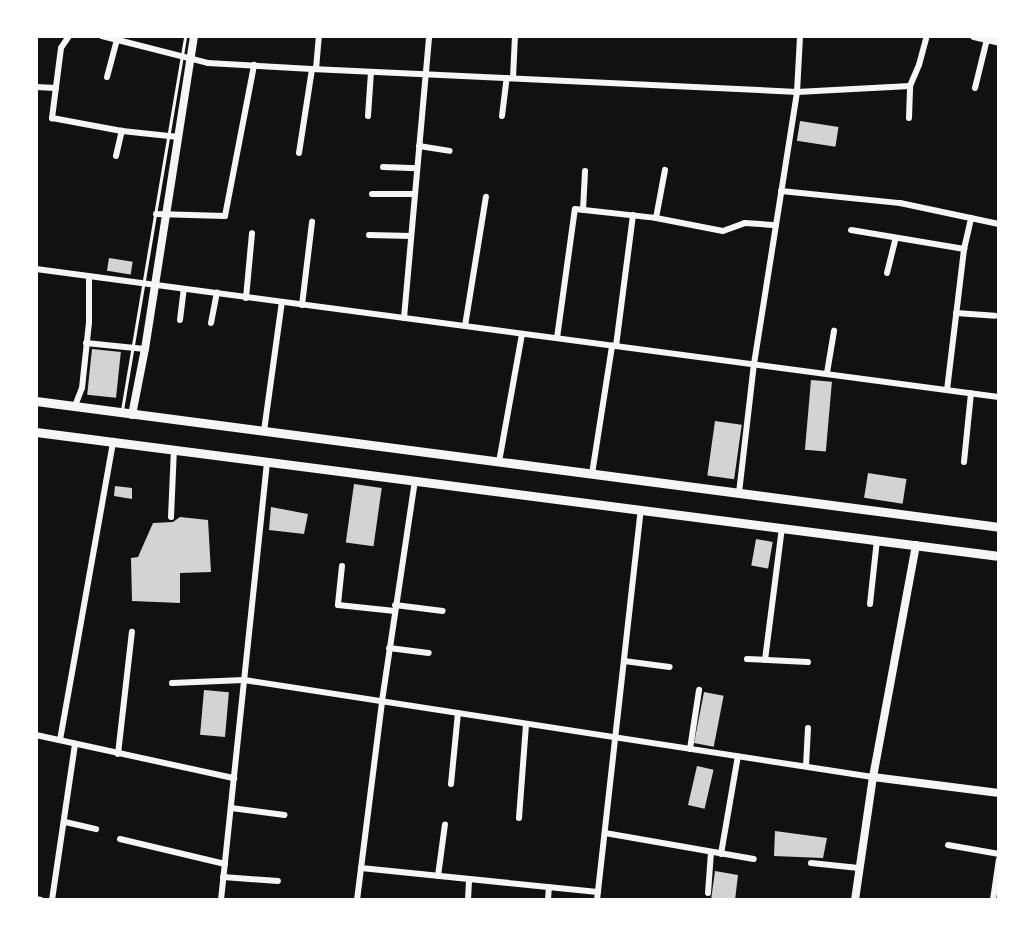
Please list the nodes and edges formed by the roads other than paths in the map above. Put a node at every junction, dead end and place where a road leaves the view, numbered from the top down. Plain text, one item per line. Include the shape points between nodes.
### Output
1 (69, 36) edge
2 (102, 36) edge
3 (185, 36) edge
4 (194, 36) edge
5 (320, 36) edge
6 (429, 36) edge
7 (515, 36) edge
8 (800, 36) edge
9 (927, 36) edge
10 (974, 36) edge
11 (987, 39) junction
12 (117, 40) junction
13 (999, 42) edge
14 (183, 56) junction
15 (191, 59) junction
16 (254, 65) junction
17 (314, 69) junction
18 (372, 72) junction
19 (426, 74) junction
20 (107, 77) dead end
21 (510, 78) junction
22 (910, 86) junction
23 (36, 87) edge
24 (56, 88) junction
25 (975, 88) dead end
26 (797, 92) junction
27 (368, 116) dead end
28 (502, 116) dead end
29 (909, 118) dead end
30 (122, 131) junction
31 (174, 137) junction
32 (419, 146) junction
33 (450, 151) dead end
34 (299, 153) dead end
35 (116, 156) dead end
36 (383, 168) dead end
37 (417, 168) junction
38 (664, 170) dead end
39 (585, 171) dead end
40 (782, 191) junction
41 (372, 194) dead end
42 (415, 194) junction
43 (486, 196) dead end
44 (579, 209) junction
45 (156, 214) junction
46 (166, 215) junction
47 (633, 215) junction
48 (656, 218) junction
49 (971, 218) junction
50 (312, 222) dead end
51 (999, 224) edge
52 (776, 225) junction
53 (851, 230) dead end
54 (252, 233) dead end
55 (369, 235) dead end
56 (411, 236) junction
57 (896, 238) junction
58 (964, 249) junction
59 (36, 269) edge
60 (887, 273) dead end
61 (89, 276) junction
62 (145, 284) junction
63 (155, 286) junction
64 (184, 289) junction
65 (217, 294) junction
66 (246, 298) junction
67 (282, 302) junction
68 (302, 305) junction
69 (956, 312) junction
70 (995, 316) dead end
71 (404, 318) junction
72 (180, 320) dead end
73 (211, 322) dead end
74 (465, 326) junction
75 (834, 331) dead end
76 (522, 334) junction
77 (557, 338) junction
78 (86, 343) junction
79 (614, 346) junction
80 (134, 348) junction
81 (145, 349) junction
82 (754, 364) junction
83 (826, 373) junction
84 (947, 390) junction
85 (971, 393) junction
86 (999, 397) edge
87 (36, 401) edge
88 (75, 406) junction
89 (127, 415) junction
90 (264, 431) junction
91 (36, 432) edge
92 (112, 441) junction
93 (174, 449) junction
94 (267, 461) junction
95 (499, 462) junction
96 (964, 462) dead end
97 (592, 474) junction
98 (415, 480) junction
99 (739, 493) junction
100 (641, 509) junction
101 (171, 517) dead end
102 (999, 527) edge
103 (782, 528) junction
104 (877, 540) junction
105 (916, 545) junction
106 (999, 556) edge
107 (342, 566) dead end
108 (870, 604) dead end
109 (395, 608) junction
110 (443, 610) dead end
111 (132, 632) dead end
112 (389, 648) junction
113 (429, 653) dead end
114 (747, 659) dead end
115 (765, 660) junction
116 (624, 661) junction
117 (808, 662) dead end
118 (670, 667) dead end
119 (244, 680) junction
120 (172, 683) dead end
121 (699, 690) dead end
122 (382, 701) junction
123 (458, 713) junction
124 (525, 724) junction
125 (808, 728) dead end
126 (36, 735) edge
127 (616, 737) junction
128 (60, 740) junction
129 (75, 744) junction
130 (690, 749) junction
131 (118, 754) junction
132 (738, 756) junction
133 (806, 766) junction
134 (873, 777) junction
135 (234, 778) junction
136 (451, 784) dead end
137 (999, 794) edge
138 (231, 808) junction
139 (285, 815) dead end
140 (519, 818) dead end
141 (65, 822) junction
142 (445, 824) dead end
143 (96, 829) dead end
144 (604, 833) junction
145 (120, 839) dead end
146 (948, 845) dead end
147 (711, 852) junction
148 (721, 854) junction
149 (999, 854) edge
150 (754, 859) dead end
151 (999, 860) edge
152 (811, 863) dead end
153 (225, 864) junction
154 (361, 868) junction
155 (860, 868) junction
156 (438, 876) junction
157 (224, 877) junction
158 (469, 879) junction
159 (278, 881) dead end
160 (549, 887) junction
161 (598, 892) junction
162 (708, 892) dead end
163 (36, 899) edge
164 (41, 900) edge
165 (52, 900) edge
166 (221, 900) edge
167 (357, 900) edge
168 (468, 900) edge
169 (548, 900) edge
170 (597, 900) edge
171 (855, 900) edge
172 (993, 900) edge

1 - 24 street via 61,48
2 - 12 street
3 - 14 lane
4 - 15 street
5 - 17 street
6 - 19 street
7 - 21 street
8 - 26 street
9 - 22 street
10 - 11 street
11 - 13 street
11 - 25 street
12 - 14 street
12 - 20 street
14 - 15 street
14 - 31 lane
15 - 16 street
15 - 31 street
16 - 17 street
16 - 46 street via 225,216
17 - 18 street
17 - 34 street
18 - 19 street
18 - 27 street
19 - 21 street
19 - 32 street
21 - 26 street
21 - 28 street
22 - 26 street
22 - 29 street
23 - 24 street
24 - 30 street via 52,118
26 - 40 street
30 - 31 street
30 - 35 street
31 - 45 lane
31 - 46 street
32 - 33 street
32 - 37 street
36 - 37 street
37 - 42 street
38 - 48 street
39 - 44 street
40 - 49 street via 900,203
40 - 52 street
41 - 42 street
42 - 56 street
43 - 74 street
44 - 47 street
44 - 77 street
45 - 46 street
45 - 62 lane
46 - 63 street
47 - 48 street
47 - 79 street
48 - 52 street via 723,231 745,223
49 - 51 street
49 - 58 street
50 - 68 street
52 - 82 street
53 - 57 street
54 - 66 street
55 - 56 street
56 - 71 street
57 - 58 street
57 - 60 street
58 - 69 street
59 - 61 street
61 - 62 street
61 - 78 street
62 - 63 street
62 - 80 lane
63 - 64 street
63 - 81 street
64 - 65 street
64 - 72 street
65 - 66 street
65 - 73 street
66 - 67 street
67 - 68 street
67 - 90 street
68 - 71 street
69 - 70 street
69 - 84 street
71 - 74 street
74 - 76 street
75 - 83 street
76 - 77 street
76 - 95 street
77 - 79 street
78 - 80 street
78 - 88 street
79 - 82 street
79 - 97 street
80 - 81 street
80 - 89 lane
81 - 89 street
82 - 83 street
82 - 99 street
83 - 84 street
84 - 85 street
85 - 86 street
85 - 96 street
87 - 88 main road
88 - 89 main road
89 - 90 main road
90 - 95 main road
91 - 92 main road
92 - 93 main road
92 - 128 street
93 - 94 main road
93 - 101 street
94 - 98 main road
94 - 119 street
95 - 97 main road
97 - 99 main road
98 - 100 main road
98 - 109 street
99 - 102 main road
100 - 103 main road
100 - 116 street
103 - 104 main road
103 - 115 street
104 - 105 main road
104 - 108 street
105 - 106 main road
105 - 134 street
107 - 109 street via 338,605
109 - 110 street
109 - 112 street
111 - 131 street
112 - 113 street
112 - 122 street
114 - 115 street
115 - 117 street
116 - 118 street
116 - 127 street
119 - 120 street
119 - 122 street
119 - 135 street
121 - 130 street
122 - 123 street
122 - 154 street
123 - 124 street
123 - 136 street
124 - 127 street
124 - 140 street
125 - 133 street
126 - 128 street
127 - 130 street
127 - 144 street
128 - 129 street
129 - 131 street
129 - 141 street
130 - 132 street
131 - 135 street
132 - 133 street
132 - 148 street
133 - 134 street
134 - 137 street
134 - 155 street
135 - 138 street
138 - 139 street
138 - 153 street
141 - 143 street
141 - 165 street
142 - 156 street
144 - 147 street
144 - 161 street
145 - 153 street
146 - 149 street
147 - 148 street
147 - 162 street
148 - 150 street
151 - 172 street
152 - 155 street
153 - 157 street
154 - 156 street
154 - 167 street
155 - 171 street
156 - 158 street
157 - 159 street
157 - 166 street
158 - 160 street
158 - 168 street
160 - 161 street
160 - 169 street
161 - 170 street
163 - 164 street

